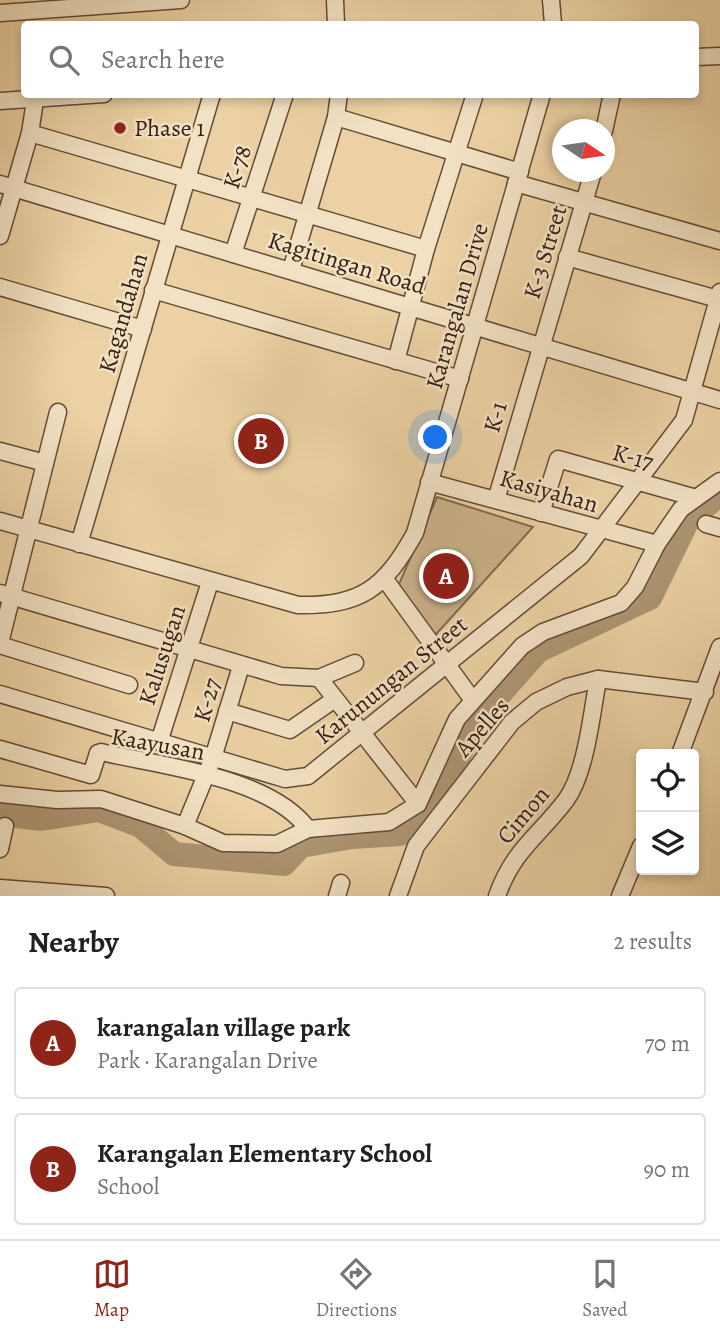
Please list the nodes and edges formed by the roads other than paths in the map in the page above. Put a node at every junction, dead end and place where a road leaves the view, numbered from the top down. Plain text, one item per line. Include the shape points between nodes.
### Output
1 (181, 0) edge
2 (335, 0) edge
3 (551, 0) edge
4 (78, 4) edge
5 (0, 13) edge
6 (24, 18) edge
7 (336, 21) edge
8 (552, 21) edge
9 (720, 56) edge
10 (699, 57) edge
11 (24, 98) edge
12 (36, 98) edge
13 (211, 98) edge
14 (284, 98) edge
15 (338, 98) edge
16 (474, 98) edge
17 (541, 98) edge
18 (611, 98) edge
19 (0, 100) edge
20 (336, 117) junction
21 (607, 119) edge
22 (30, 133) junction
23 (457, 154) junction
24 (518, 178) junction
25 (185, 180) junction
26 (590, 182) edge
27 (7, 186) edge
28 (251, 199) junction
29 (585, 202) junction
30 (306, 215) junction
31 (169, 235) junction
32 (0, 236) edge
33 (720, 241) edge
34 (426, 249) junction
35 (233, 254) junction
36 (567, 257) junction
37 (291, 270) junction
38 (0, 287) edge
39 (153, 290) junction
40 (719, 296) edge
41 (411, 305) junction
42 (475, 328) junction
43 (143, 329) junction
44 (539, 346) junction
45 (396, 361) junction
46 (460, 379) junction
47 (692, 392) junction
48 (720, 400) edge
49 (58, 412) dead end
50 (0, 452) edge
51 (45, 463) junction
52 (720, 481) edge
53 (429, 482) junction
54 (638, 482) junction
55 (696, 498) junction
56 (496, 500) junction
57 (541, 513) junction
58 (0, 520) edge
59 (30, 530) junction
60 (603, 530) junction
61 (79, 544) junction
62 (657, 544) junction
63 (384, 578) junction
64 (209, 582) junction
65 (6, 595) edge
66 (0, 644) edge
67 (720, 647) edge
68 (187, 649) junction
69 (355, 663) dead end
70 (446, 664) junction
71 (241, 666) junction
72 (319, 678) junction
73 (598, 679) junction
74 (129, 685) dead end
75 (705, 692) junction
76 (0, 694) edge
77 (335, 699) junction
78 (472, 699) junction
79 (228, 711) junction
80 (360, 731) junction
81 (159, 742) junction
82 (682, 749) edge
83 (0, 750) edge
84 (213, 758) junction
85 (205, 776) junction
86 (0, 794) edge
87 (418, 804) junction
88 (5, 826) dead end
89 (185, 826) junction
90 (308, 829) junction
91 (0, 849) edge
92 (636, 858) edge
93 (0, 888) edge
94 (77, 894) edge
95 (106, 896) edge
96 (398, 896) edge
97 (496, 896) edge
98 (620, 896) edge

1 - 4 street
2 - 7 street
3 - 8 street
4 - 6 street
5 - 6 street
9 - 10 street
11 - 19 street
12 - 22 street
13 - 25 street, Kagandahan
14 - 28 street, K-78
15 - 20 street
16 - 23 street
17 - 24 street, Karangalan Drive
18 - 21 street
20 - 23 street
20 - 30 street
22 - 25 street
22 - 27 street
23 - 24 street
23 - 34 street
24 - 29 street
24 - 42 street, Karangalan Drive
25 - 28 street
25 - 31 street, Kagandahan
26 - 29 street, K-3 Street
27 - 31 street, Kagitingan Road
27 - 32 street
28 - 30 street
28 - 35 street, K-78
29 - 33 street
29 - 36 street, K-3 Street
30 - 34 street
30 - 37 street
31 - 35 street, Kagitingan Road
31 - 39 street, Kagandahan
34 - 41 street
35 - 37 street, Kagitingan Road
36 - 40 street
36 - 44 street, K-3 Street
37 - 41 street, Kagitingan Road
38 - 43 street
39 - 43 street, Kagandahan
39 - 45 street
40 - 47 street, Karunungan Street
41 - 42 street, Kagitingan Road
41 - 45 street
42 - 44 street, Kagitingan Road
42 - 46 street, Karangalan Drive
43 - 61 street, Kagandahan
44 - 47 street, Kagitingan Road
44 - 56 street, K-1
45 - 46 street
46 - 53 street, Karangalan Drive
47 - 48 street, Kagitingan Road
47 - 54 street, Karunungan Street via 684,419
49 - 51 street
50 - 51 street
51 - 59 street
52 - 55 street
53 - 56 street, Kasiyahan
53 - 63 street, Karangalan Drive via 415,533
54 - 55 street, K-17
54 - 57 street, K-17 via 556,459
54 - 60 street, Karunungan Street
55 - 62 street via 681,509
56 - 57 street, Kasiyahan
57 - 60 street, Kasiyahan
58 - 59 street, Karangalan Drive
59 - 61 street, Karangalan Drive
59 - 65 street
60 - 62 street, Kasiyahan
60 - 70 street, Karunungan Street via 581,556
61 - 64 street, Karangalan Drive
62 - 78 street via 635,587 621,603 543,632 522,646
63 - 64 street, Karangalan Drive via 363,594 335,605 298,605
63 - 70 street
64 - 68 street, Kalusugan
65 - 66 street
65 - 68 street
66 - 74 street
67 - 75 street
68 - 71 street
68 - 81 street, Kalusugan
69 - 72 street
70 - 78 street
70 - 80 street, Karunungan Street
71 - 72 street via 281,676
71 - 79 street, K-27
72 - 77 street
73 - 75 street, Apelles
73 - 96 street, Apelles via 536,702 512,722 416,846
73 - 97 street, Cimon via 587,743 568,799 514,858
75 - 82 street
76 - 81 street, Karunungan Street
77 - 79 street via 290,730
77 - 80 street
78 - 87 street via 457,719
79 - 84 street, K-27
80 - 84 street, Karunungan Street via 308,776 295,779
80 - 87 street
81 - 84 street, Karunungan Street
83 - 85 street, Kaayusan via 91,775 101,752
84 - 85 street, K-27
85 - 89 street, K-27
85 - 90 street, Kaayusan via 247,785 294,812
86 - 89 street via 101,799
87 - 90 street via 389,822
88 - 91 street
89 - 90 street via 223,844 277,844
92 - 98 street
93 - 94 street
94 - 95 street

